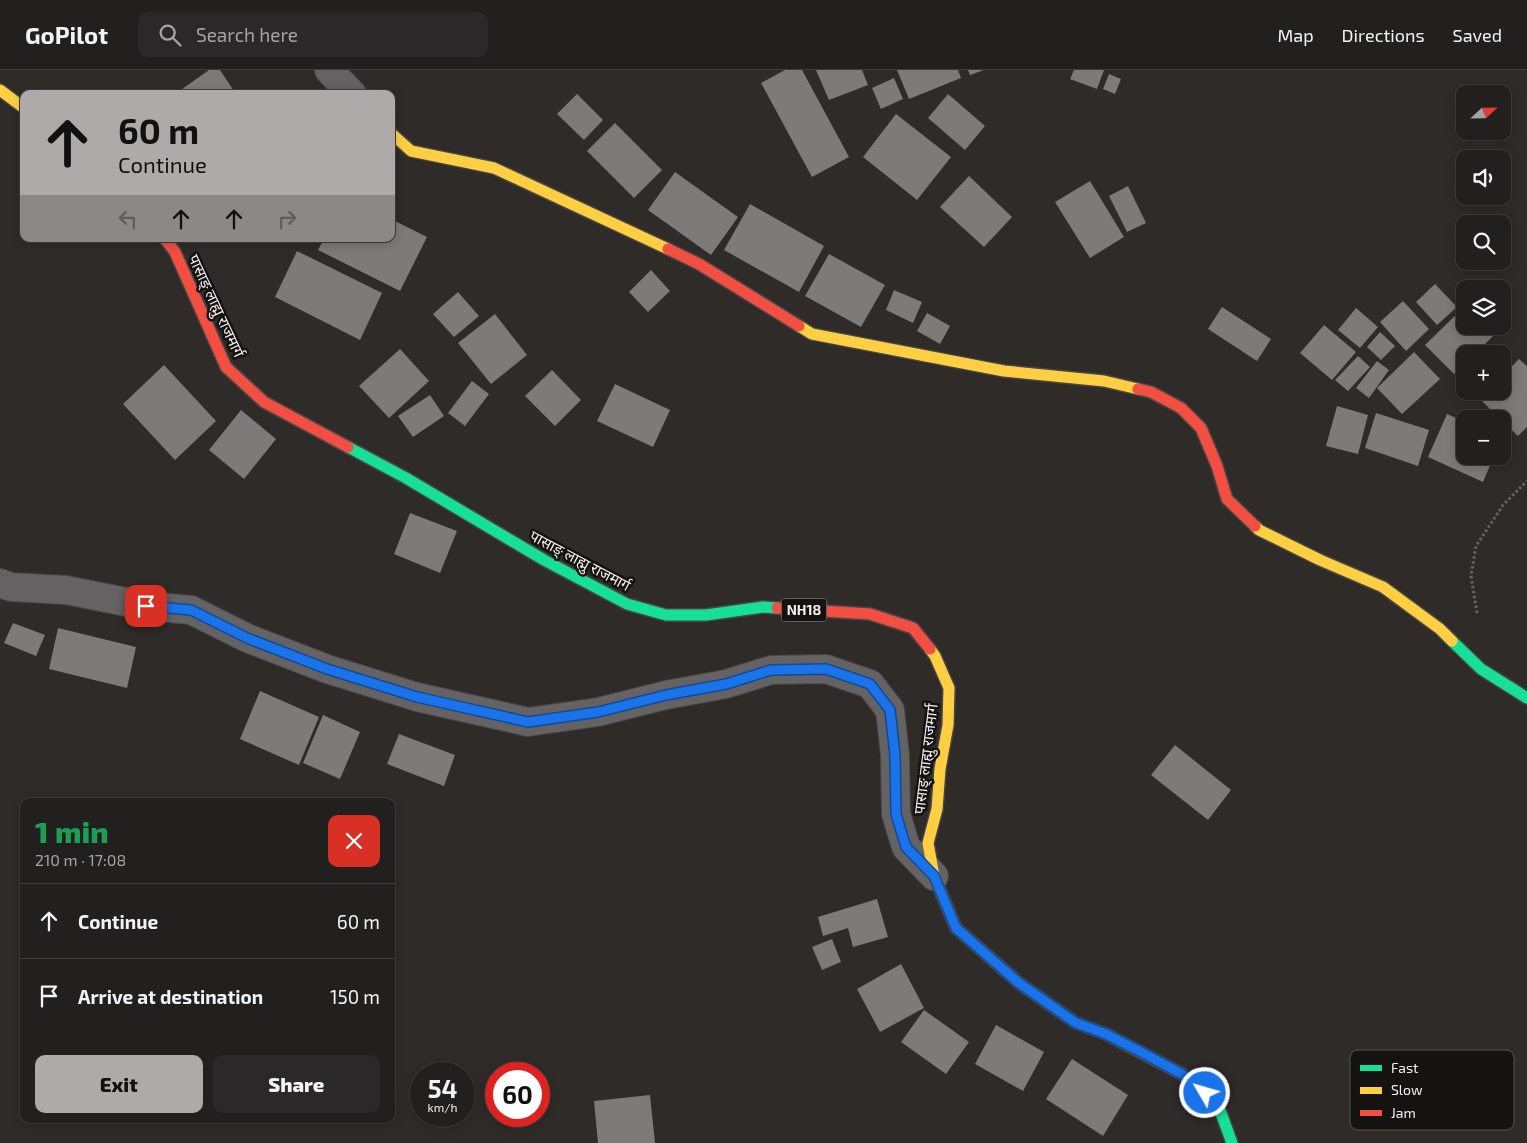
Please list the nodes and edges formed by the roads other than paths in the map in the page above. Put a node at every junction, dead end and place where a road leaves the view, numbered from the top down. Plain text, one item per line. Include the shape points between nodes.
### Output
1 (329, 70) edge
2 (0, 90) edge
3 (348, 90) edge
4 (20, 105) edge
5 (395, 137) edge
6 (167, 242) edge
7 (0, 582) edge
8 (1527, 698) edge
9 (934, 876) junction
10 (1232, 1143) edge

1 - 3 street
2 - 4 main road
5 - 8 main road via 411,151 494,168 569,202 699,264 812,334 1004,371 1104,381 1151,392 1181,408 1201,428 1226,499 1259,530 1382,587 1440,629 1481,669
6 - 9 main road, पासाङ् लाह्मु राजमार्ग / NH18 via 175,252 226,366 264,402 406,478 544,560 626,604 666,614 706,615 763,607 870,614 913,628 935,656 949,688 948,725 937,809 928,843
7 - 9 street via 11,587 66,590 146,606 191,610 247,638 327,669 417,697 528,722 598,712 726,684 771,670 826,669 870,684 890,710 896,814 906,847
9 - 10 main road, पासाङ् लाह्मु राजमार्ग / NH18 via 956,928 1019,983 1076,1023 1106,1034 1182,1074 1217,1102

